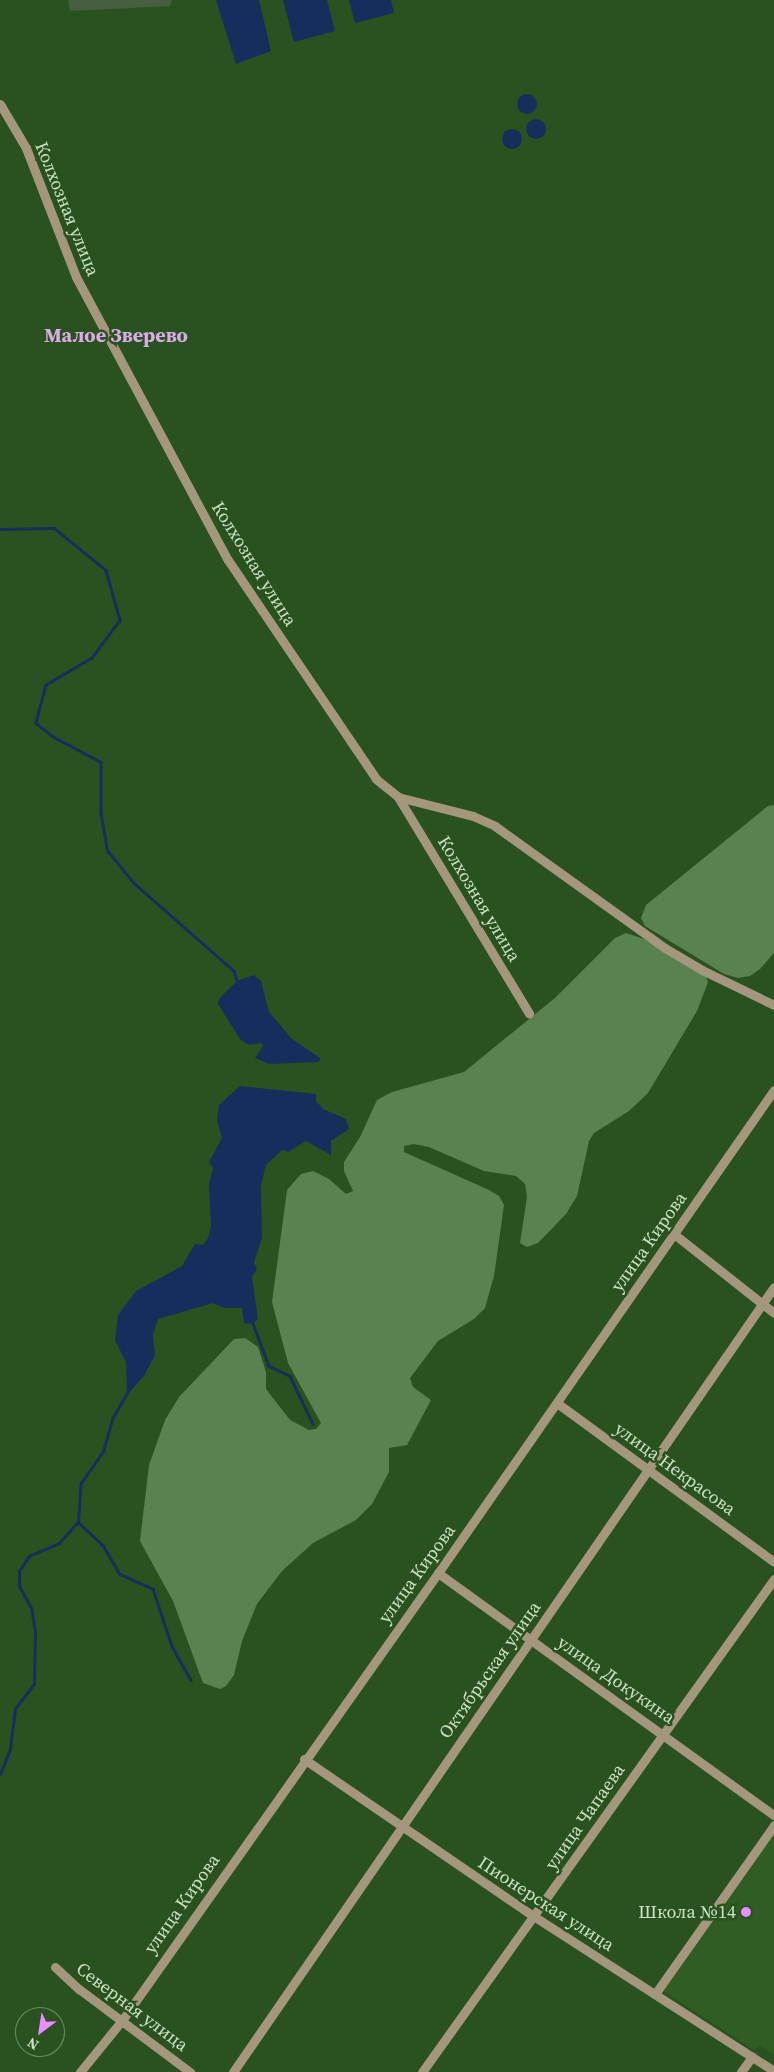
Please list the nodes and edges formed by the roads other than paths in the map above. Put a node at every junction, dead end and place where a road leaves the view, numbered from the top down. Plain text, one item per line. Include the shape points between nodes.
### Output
1 (0, 104) edge
2 (398, 797) junction
3 (774, 1005) edge
4 (529, 1013) dead end
5 (774, 1090) edge
6 (674, 1234) junction
7 (774, 1288) edge
8 (762, 1304) junction
9 (774, 1313) edge
10 (557, 1404) junction
11 (649, 1470) junction
12 (774, 1562) edge
13 (438, 1574) junction
14 (774, 1579) edge
15 (532, 1640) junction
16 (664, 1733) junction
17 (304, 1759) junction
18 (774, 1815) edge
19 (774, 1825) edge
20 (400, 1827) junction
21 (535, 1917) junction
22 (56, 1967) dead end
23 (655, 1994) junction
24 (123, 2019) junction
25 (752, 2057) junction
26 (80, 2072) edge
27 (190, 2072) edge
28 (233, 2072) edge
29 (422, 2072) edge
30 (741, 2072) edge
31 (774, 2072) edge

1 - 2 street, Колхозная улица via 26,148 76,277 228,560 376,779
2 - 3 street via 473,816 495,826 532,850 639,932 725,982
2 - 4 street, Колхозная улица
5 - 6 street, улица Кирова
6 - 8 street
6 - 10 street, улица Кирова
7 - 8 street, Октябрьская улица
8 - 9 street
8 - 11 street, Октябрьская улица
10 - 11 street, улица Некрасова
10 - 13 street, улица Кирова
11 - 12 street, улица Некрасова
11 - 15 street, Октябрьская улица
13 - 15 street, улица Докукина
13 - 17 street, улица Кирова
14 - 16 street, улица Чапаева
15 - 16 street, улица Докукина
15 - 20 street, Октябрьская улица
16 - 18 street, улица Докукина
16 - 21 street, улица Чапаева
17 - 20 street, Пионерская улица
17 - 24 street, улица Кирова
19 - 23 street
20 - 21 street, Пионерская улица
20 - 28 street, Октябрьская улица
21 - 23 street, Пионерская улица
21 - 29 street, улица Чапаева
22 - 24 street, Северная улица via 79,1989
23 - 25 street, Пионерская улица
24 - 26 street, улица Кирова
24 - 27 street, Северная улица
25 - 30 street
25 - 31 street, Пионерская улица

